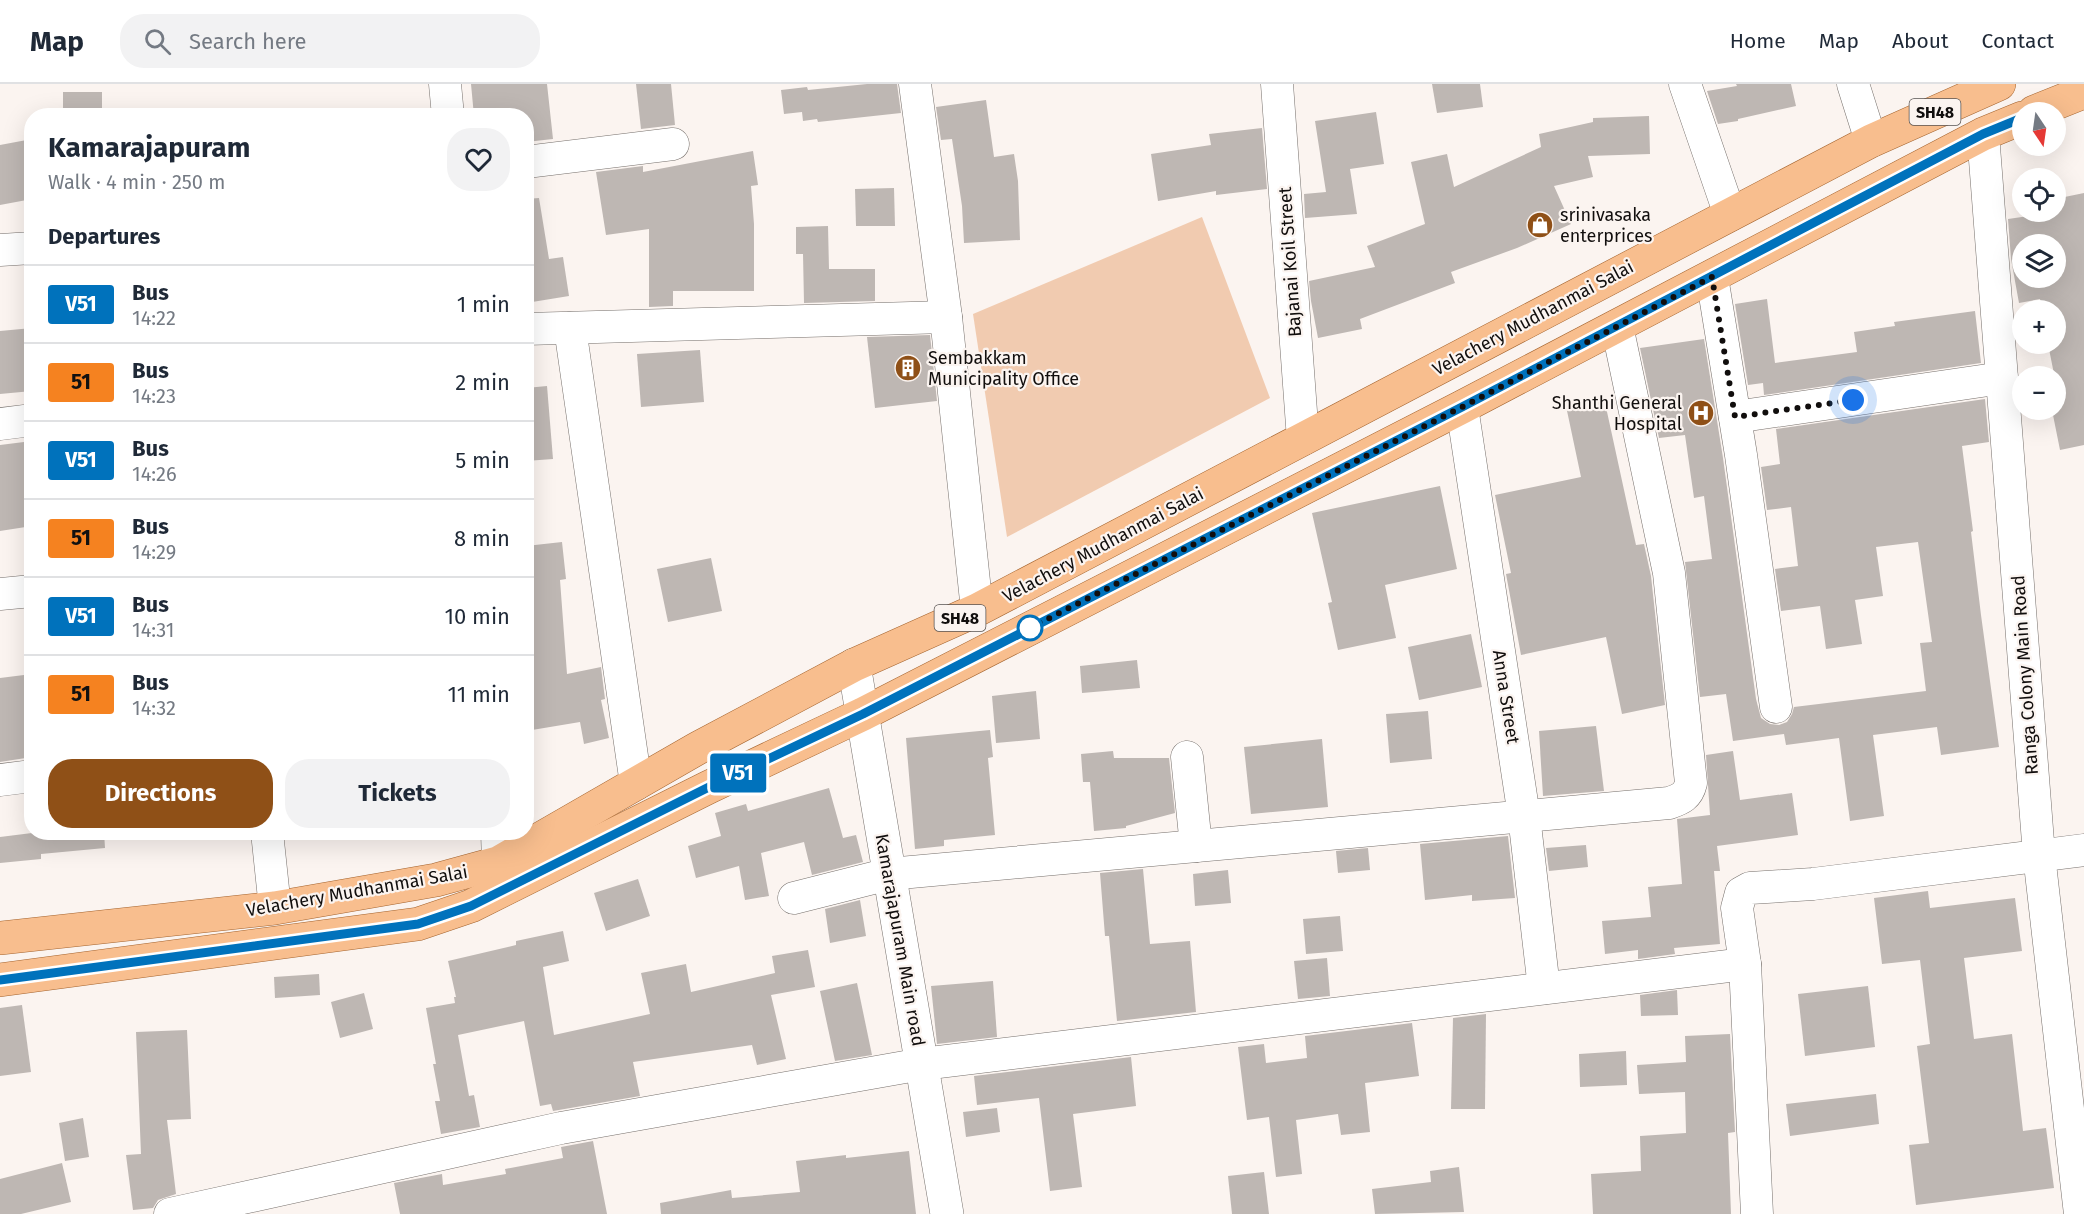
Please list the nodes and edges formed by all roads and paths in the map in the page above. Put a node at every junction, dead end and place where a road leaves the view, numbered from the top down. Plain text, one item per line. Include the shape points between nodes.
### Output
1 (445, 84) edge
2 (915, 84) edge
3 (1277, 84) edge
4 (1685, 84) edge
5 (1853, 84) edge
6 (1999, 84) edge
7 (2084, 92) edge
8 (2059, 102) edge
9 (447, 108) edge
10 (2012, 122) edge
11 (1983, 134) junction
12 (1870, 141) junction
13 (673, 144) dead end
14 (534, 161) edge
15 (1730, 215) junction
16 (24, 248) edge
17 (0, 250) edge
18 (1712, 277) junction
19 (946, 317) junction
20 (1617, 326) junction
21 (570, 328) junction
22 (534, 329) edge
23 (2002, 378) junction
24 (1462, 407) junction
25 (1735, 417) junction
26 (24, 421) edge
27 (0, 424) edge
28 (1303, 439) junction
29 (24, 592) edge
30 (0, 594) edge
31 (977, 610) junction
32 (854, 666) junction
33 (1776, 708) dead end
34 (863, 714) junction
35 (1187, 758) dead end
36 (24, 777) edge
37 (0, 780) edge
38 (636, 784) junction
39 (1524, 816) junction
40 (534, 831) edge
41 (268, 840) edge
42 (514, 840) edge
43 (1196, 846) junction
44 (497, 848) edge
45 (2084, 850) edge
46 (2040, 855) junction
47 (889, 874) junction
48 (794, 898) dead end
49 (275, 909) junction
50 (0, 937) edge
51 (1745, 964) junction
52 (0, 980) edge
53 (1544, 988) junction
54 (922, 1064) junction
55 (170, 1214) edge
56 (947, 1214) edge
57 (1757, 1214) edge
58 (2080, 1214) edge

1 - 9 street
2 - 19 street
3 - 28 street, Bajanai Koil Street
4 - 15 street
5 - 12 street
6 - 12 main road, Velachery Mudhanmai Salai / SH48
7 - 8 main road
10 - 11 main road, Velachery Mudhanmai Salai / SH48
11 - 18 main road, Velachery Mudhanmai Salai / SH48
11 - 23 street, Ranga Colony Main Road
12 - 15 main road, Velachery Mudhanmai Salai / SH48
13 - 14 street
15 - 28 main road, Velachery Mudhanmai Salai / SH48
16 - 17 street
18 - 20 main road, Velachery Mudhanmai Salai / SH48
18 - 25 street
19 - 21 street
19 - 31 street
20 - 24 main road, Velachery Mudhanmai Salai / SH48
20 - 39 street via 1669,573 1691,783 1688,793 1669,803
21 - 22 street
21 - 38 street
23 - 25 street
23 - 46 street, Ranga Colony Main Road
24 - 34 main road, Velachery Mudhanmai Salai / SH48
24 - 39 street, Anna Street
25 - 33 street
26 - 27 street
28 - 31 main road, Velachery Mudhanmai Salai / SH48
29 - 30 street
31 - 32 main road, Velachery Mudhanmai Salai / SH48
32 - 34 street, Kamarajapuram Main road
32 - 38 main road, Velachery Mudhanmai Salai / SH48
34 - 47 street, Kamarajapuram Main road
34 - 52 main road, Velachery Mudhanmai Salai / SH48 via 471,906 418,924
35 - 43 street
36 - 37 street
38 - 40 main road, Velachery Mudhanmai Salai / SH48
39 - 43 street
39 - 53 street, Anna Street
41 - 49 street
42 - 44 main road, Velachery Mudhanmai Salai / SH48
43 - 47 street
44 - 49 main road, Velachery Mudhanmai Salai / SH48 via 436,880
45 - 46 street
46 - 51 street via 1813,884 1750,888 1741,893 1737,908
46 - 58 street, Ranga Colony Main Road
47 - 48 street
47 - 54 street, Kamarajapuram Main road
49 - 50 main road, Velachery Mudhanmai Salai / SH48
51 - 53 street
51 - 57 street
53 - 54 street
54 - 55 street via 561,1128
54 - 56 street, Kamarajapuram Main road

